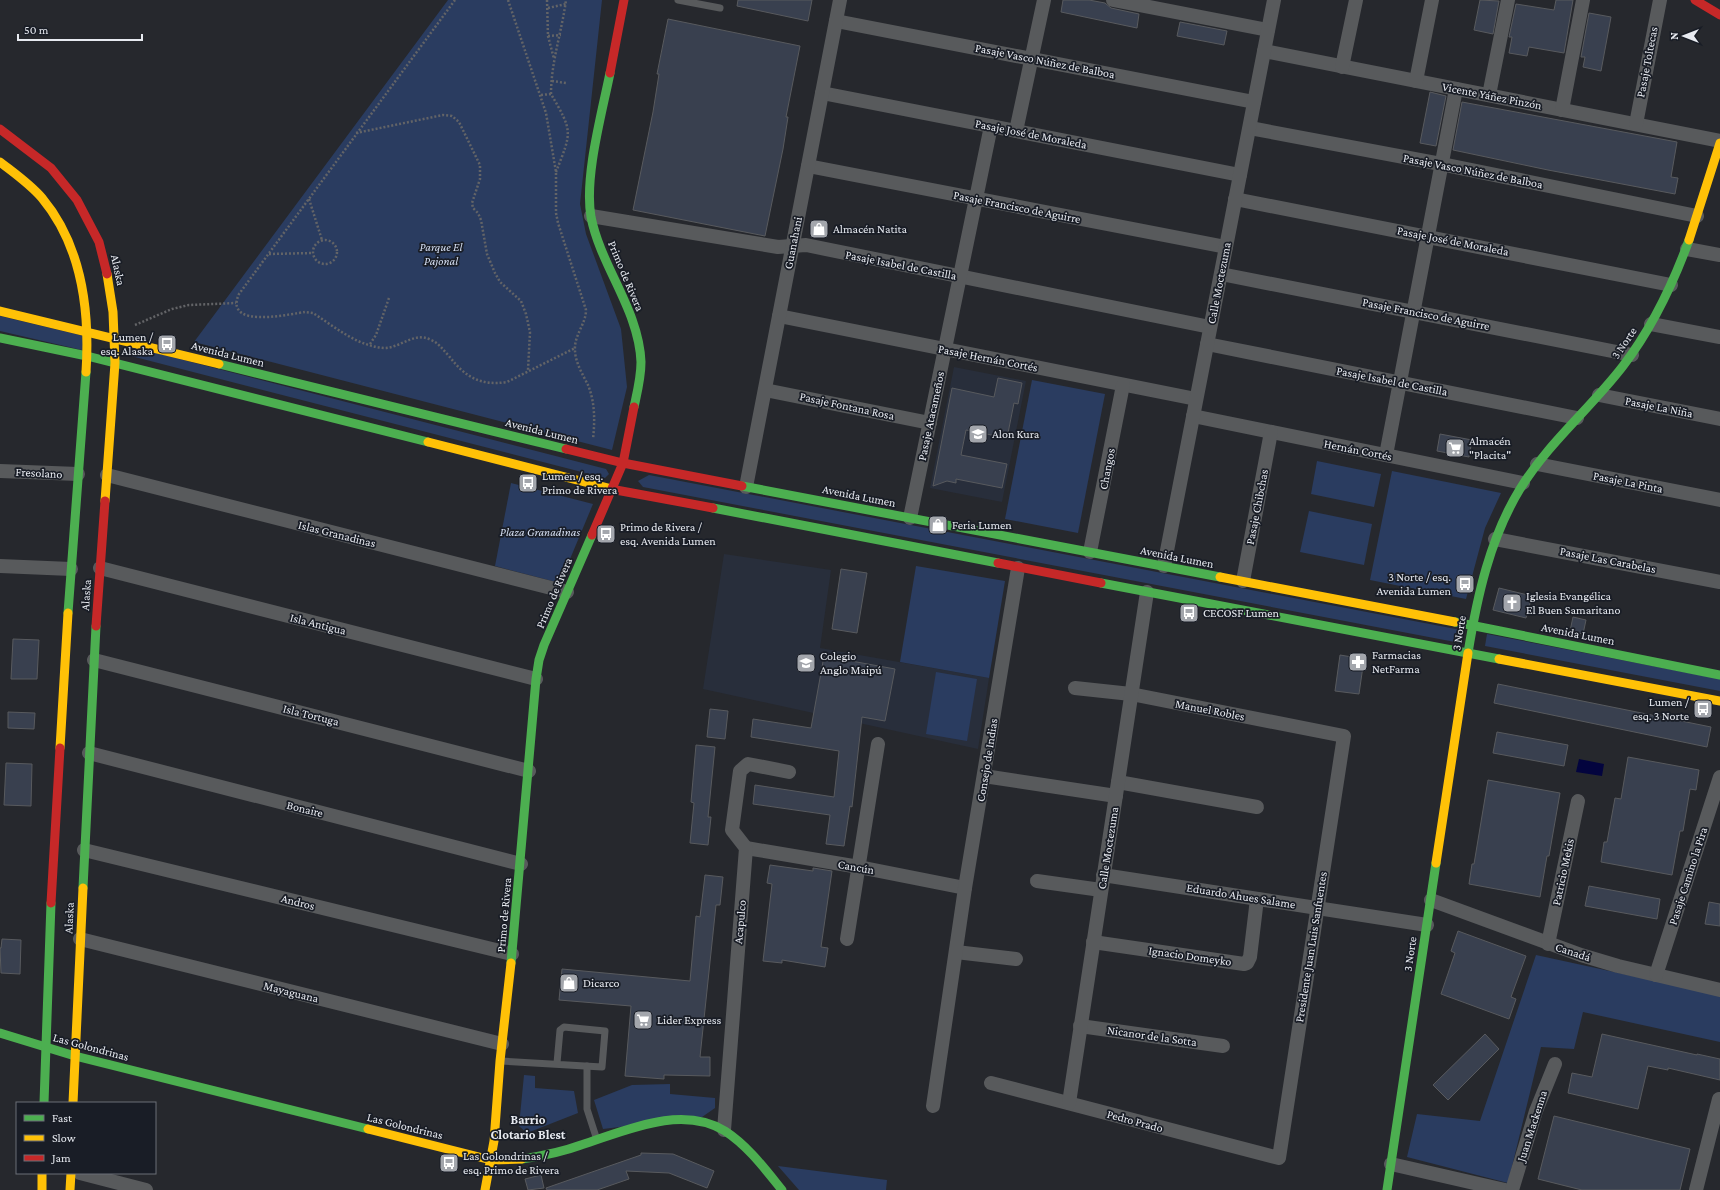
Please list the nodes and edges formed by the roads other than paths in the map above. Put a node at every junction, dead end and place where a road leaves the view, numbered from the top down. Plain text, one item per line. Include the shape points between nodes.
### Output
1 (624, 0) edge
2 (678, 0) edge
3 (840, 0) edge
4 (1044, 0) edge
5 (1113, 0) edge
6 (1274, 0) edge
7 (1356, 0) edge
8 (1432, 0) edge
9 (1508, 0) edge
10 (1583, 0) edge
11 (1660, 0) edge
12 (1695, 0) edge
13 (720, 8) dead end
14 (1720, 15) edge
15 (836, 20) junction
16 (1268, 30) junction
17 (1264, 51) junction
18 (1032, 59) junction
19 (1342, 67) junction
20 (1416, 81) junction
21 (1456, 89) junction
22 (822, 93) junction
23 (1489, 96) junction
24 (1254, 102) junction
25 (1562, 110) junction
26 (1636, 124) junction
27 (991, 126) junction
28 (1250, 128) junction
29 (0, 130) edge
30 (1016, 131) junction
31 (1720, 142) edge
32 (0, 162) edge
33 (1441, 164) junction
34 (808, 166) junction
35 (1240, 175) junction
36 (976, 198) junction
37 (1236, 198) junction
38 (590, 216) junction
39 (1697, 216) junction
40 (1428, 237) junction
41 (792, 246) junction
42 (1226, 247) junction
43 (1687, 249) junction
44 (1720, 255) edge
45 (1221, 274) junction
46 (960, 276) junction
47 (1671, 284) junction
48 (0, 311) edge
49 (1413, 312) junction
50 (779, 316) junction
51 (1651, 324) junction
52 (1210, 327) junction
53 (88, 332) junction
54 (1720, 337) edge
55 (0, 338) edge
56 (115, 338) junction
57 (1207, 344) junction
58 (945, 349) junction
59 (1632, 355) junction
60 (87, 356) junction
61 (115, 363) junction
62 (1400, 382) junction
63 (1124, 385) junction
64 (765, 390) junction
65 (1599, 395) junction
66 (1196, 399) junction
67 (1193, 416) junction
68 (1577, 418) junction
69 (1720, 419) edge
70 (930, 423) junction
71 (1271, 432) junction
72 (1386, 455) junction
73 (623, 463) junction
74 (1537, 464) junction
75 (0, 471) edge
76 (78, 474) junction
77 (107, 475) junction
78 (1523, 483) junction
79 (746, 487) junction
80 (611, 490) junction
81 (1720, 500) edge
82 (910, 518) junction
83 (1496, 539) junction
84 (1090, 552) junction
85 (0, 566) edge
86 (1164, 566) junction
87 (100, 568) junction
88 (1018, 568) junction
89 (71, 569) junction
90 (1243, 582) junction
91 (1720, 582) edge
92 (567, 592) junction
93 (1147, 592) junction
94 (1473, 625) junction
95 (1468, 652) junction
96 (94, 660) junction
97 (1720, 675) edge
98 (536, 679) junction
99 (1074, 688) dead end
100 (1131, 694) junction
101 (1720, 700) edge
102 (1344, 736) joint
103 (878, 744) dead end
104 (89, 752) junction
105 (529, 771) junction
106 (789, 772) dead end
107 (984, 776) junction
108 (1720, 777) edge
109 (1118, 782) junction
110 (1116, 796) junction
111 (1578, 801) dead end
112 (1257, 807) dead end
113 (746, 848) junction
114 (84, 850) junction
115 (521, 864) junction
116 (858, 867) junction
117 (1103, 875) junction
118 (1037, 881) dead end
119 (965, 888) junction
120 (1101, 890) junction
121 (1257, 899) junction
122 (1431, 900) junction
123 (1317, 908) junction
124 (1427, 925) junction
125 (80, 939) junction
126 (847, 939) dead end
127 (1093, 942) junction
128 (1548, 944) junction
129 (956, 952) junction
130 (512, 954) junction
131 (1016, 959) dead end
132 (1656, 975) junction
133 (1720, 990) edge
134 (1080, 1026) junction
135 (0, 1033) edge
136 (502, 1044) junction
137 (1223, 1046) dead end
138 (45, 1048) junction
139 (75, 1056) junction
140 (500, 1060) junction
141 (557, 1063) junction
142 (1555, 1064) dead end
143 (587, 1066) junction
144 (991, 1083) dead end
145 (1719, 1099) edge
146 (44, 1102) edge
147 (73, 1102) edge
148 (1069, 1103) junction
149 (933, 1106) dead end
150 (724, 1130) junction
151 (597, 1140) junction
152 (1279, 1158) joint
153 (491, 1160) junction
154 (1391, 1164) junction
155 (42, 1174) edge
156 (71, 1174) edge
157 (84, 1174) edge
158 (42, 1190) edge
159 (70, 1190) edge
160 (146, 1190) edge
161 (485, 1190) edge
162 (782, 1190) edge
163 (1387, 1190) edge
164 (1505, 1190) edge
165 (1512, 1190) edge
166 (1696, 1190) edge

1 - 38 street, Primo de Rivera via 589,180
2 - 13 lane
3 - 15 street, Guanahani
4 - 18 street
5 - 16 street
6 - 16 street, Calle Moctezuma
7 - 19 street
8 - 20 street
9 - 23 street
10 - 25 street
11 - 26 street, Pasaje Toltecas
12 - 14 street
15 - 18 street, Pasaje Vasco Núñez de Balboa
15 - 22 street, Guanahani
16 - 17 street, Calle Moctezuma
17 - 19 street, Vicente Yáñez Pinzón
17 - 24 street, Calle Moctezuma
18 - 24 street, Pasaje Vasco Núñez de Balboa
18 - 30 street
19 - 20 street, Vicente Yáñez Pinzón
20 - 21 street, Vicente Yáñez Pinzón
21 - 23 street, Vicente Yáñez Pinzón
21 - 33 street
22 - 27 street, Pasaje José de Moraleda
22 - 34 street, Guanahani
23 - 25 street, Vicente Yáñez Pinzón
24 - 28 street, Calle Moctezuma
25 - 26 street, Vicente Yáñez Pinzón
26 - 31 street, Vicente Yáñez Pinzón
27 - 30 street, Pasaje José de Moraleda
27 - 36 street, Pasaje Atacameños
28 - 33 street, Pasaje Vasco Núñez de Balboa
28 - 35 street, Calle Moctezuma
29 - 56 street, Alaska via 51,168 69,189 92,226 105,259
30 - 35 street, Pasaje José de Moraleda
31 - 39 street, 3 Norte
32 - 53 street, Alaska via 41,197 64,232 75,258
33 - 39 street, Pasaje Vasco Núñez de Balboa
33 - 40 street
34 - 36 street, Pasaje Francisco de Aguirre
34 - 41 street, Guanahani
35 - 37 street, Calle Moctezuma
36 - 42 street, Pasaje Francisco de Aguirre
36 - 46 street, Pasaje Atacameños
37 - 40 street, Pasaje José de Moraleda
37 - 42 street, Calle Moctezuma
38 - 41 street, Pasaje Isabel de Castilla via 778,247
38 - 73 street, Primo de Rivera via 631,319 641,362
39 - 43 street, 3 Norte
40 - 47 street, Pasaje José de Moraleda
40 - 49 street
41 - 46 street, Pasaje Isabel de Castilla via 806,245
41 - 50 street, Guanahani
42 - 45 street, Calle Moctezuma
43 - 44 street
43 - 47 street, 3 Norte
45 - 49 street, Pasaje Francisco de Aguirre
45 - 52 street, Calle Moctezuma
46 - 52 street, Pasaje Isabel de Castilla
46 - 58 street, Pasaje Atacameños
47 - 51 street, 3 Norte
48 - 53 street, Avenida Lumen
49 - 59 street, Pasaje Francisco de Aguirre
49 - 62 street
50 - 58 street, Pasaje Hernán Cortés
50 - 64 street, Guanahani
51 - 54 street
51 - 59 street, 3 Norte
52 - 57 street, Calle Moctezuma
53 - 56 street, Avenida Lumen
53 - 60 street, Alaska
55 - 60 street
56 - 61 street, Alaska
56 - 73 street, Avenida Lumen
57 - 62 street, Pasaje Isabel de Castilla
57 - 66 street, Calle Moctezuma
58 - 63 street, Pasaje Hernán Cortés
58 - 70 street, Pasaje Atacameños
59 - 65 street, 3 Norte
60 - 61 street
60 - 76 street, Alaska
61 - 77 street, Alaska
61 - 80 street
62 - 68 street, Pasaje Isabel de Castilla
62 - 72 street
63 - 66 street, Pasaje Hernán Cortés
63 - 84 street, Changos
64 - 70 street, Pasaje Fontana Rosa
64 - 79 street, Guanahani
65 - 68 street, 3 Norte
65 - 69 street, Pasaje La Niña
66 - 67 street, Calle Moctezuma
67 - 71 street, Hernán Cortés
67 - 86 street, Calle Moctezuma
68 - 74 street, 3 Norte
70 - 82 street, Pasaje Atacameños
71 - 72 street, Hernán Cortés
71 - 90 street, Pasaje Chibchas
72 - 78 street, Hernán Cortés
73 - 79 street, Avenida Lumen
73 - 80 street, Primo de Rivera
74 - 78 street, 3 Norte
74 - 81 street, Pasaje La Pinta
75 - 76 street, Fresolano
76 - 89 street, Alaska
77 - 87 street, Alaska
77 - 92 street, Islas Granadinas
78 - 83 street, 3 Norte via 1508,509
79 - 82 street, Avenida Lumen
80 - 88 street
80 - 92 street, Primo de Rivera
82 - 84 street, Avenida Lumen
83 - 91 street, Pasaje Las Carabelas
83 - 94 street, 3 Norte via 1483,579
84 - 86 street, Avenida Lumen
85 - 89 street
86 - 90 street, Avenida Lumen
87 - 96 street, Alaska
87 - 98 street, Isla Antigua
88 - 93 street
88 - 107 street, Consejo de Indias
89 - 138 street, Alaska
90 - 94 street, Avenida Lumen
92 - 98 street, Primo de Rivera via 544,645
93 - 95 street
93 - 100 street, Calle Moctezuma
94 - 95 street, 3 Norte
94 - 97 street, Avenida Lumen
95 - 101 street
95 - 122 street, 3 Norte
96 - 104 street, Alaska
96 - 105 street, Isla Tortuga
98 - 105 street, Primo de Rivera
99 - 100 street, Manuel Robles
100 - 102 street, Manuel Robles
100 - 109 street, Calle Moctezuma
102 - 123 street, Presidente Juan Luis Sanfuentes
103 - 116 street
104 - 114 street, Alaska
104 - 115 street, Bonaire
105 - 115 street, Primo de Rivera
106 - 113 street via 748,764 740,771 732,830
107 - 110 street
107 - 119 street, Consejo de Indias
108 - 132 street, Pasaje Camino la Pira
109 - 110 street, Calle Moctezuma
109 - 112 street
110 - 117 street, Calle Moctezuma
111 - 128 street, Patricio Mekis
113 - 116 street, Cancún
113 - 150 street, Acapulco
114 - 125 street, Alaska
114 - 130 street, Andros
115 - 130 street, Primo de Rivera
116 - 119 street, Cancún
116 - 126 street
117 - 120 street, Calle Moctezuma
117 - 121 street, Eduardo Ahues Salame
118 - 120 street
119 - 129 street, Consejo de Indias
120 - 127 street, Calle Moctezuma
121 - 123 street, Eduardo Ahues Salame
121 - 127 street, Ignacio Domeyko via 1250,957 1244,964
122 - 124 street, 3 Norte
122 - 128 street, Canadá
123 - 124 street, Eduardo Ahues Salame
123 - 152 street, Presidente Juan Luis Sanfuentes
124 - 154 street, 3 Norte
125 - 136 street, Mayaguana
125 - 139 street, Alaska
127 - 134 street, Calle Moctezuma
128 - 132 street, Canadá via 1610,964
129 - 131 street
129 - 149 street, Consejo de Indias
130 - 136 street, Primo de Rivera
132 - 133 street, Canadá
134 - 137 street, Nicanor de la Sotta
134 - 148 street, Calle Moctezuma
135 - 138 street, Las Golondrinas
136 - 140 street, Primo de Rivera
138 - 139 street, Las Golondrinas
138 - 146 street, Alaska
139 - 147 street, Alaska
139 - 153 street, Las Golondrinas
140 - 141 lane
140 - 153 street, Primo de Rivera
141 - 143 lane
141 - 143 lane via 560,1030 564,1027 605,1031 602,1067
142 - 165 street, Juan Mackenna via 1536,1112
143 - 151 lane via 587,1109
144 - 148 street, Pedro Prado
145 - 166 street
148 - 152 street, Pedro Prado
150 - 151 street, Las Golondrinas via 709,1122 674,1119 655,1122
150 - 162 street, Las Golondrinas via 750,1153
151 - 153 street, Las Golondrinas via 524,1159
153 - 161 street, Primo de Rivera
154 - 163 street, 3 Norte
154 - 164 street
155 - 158 street
156 - 159 street
157 - 160 street

